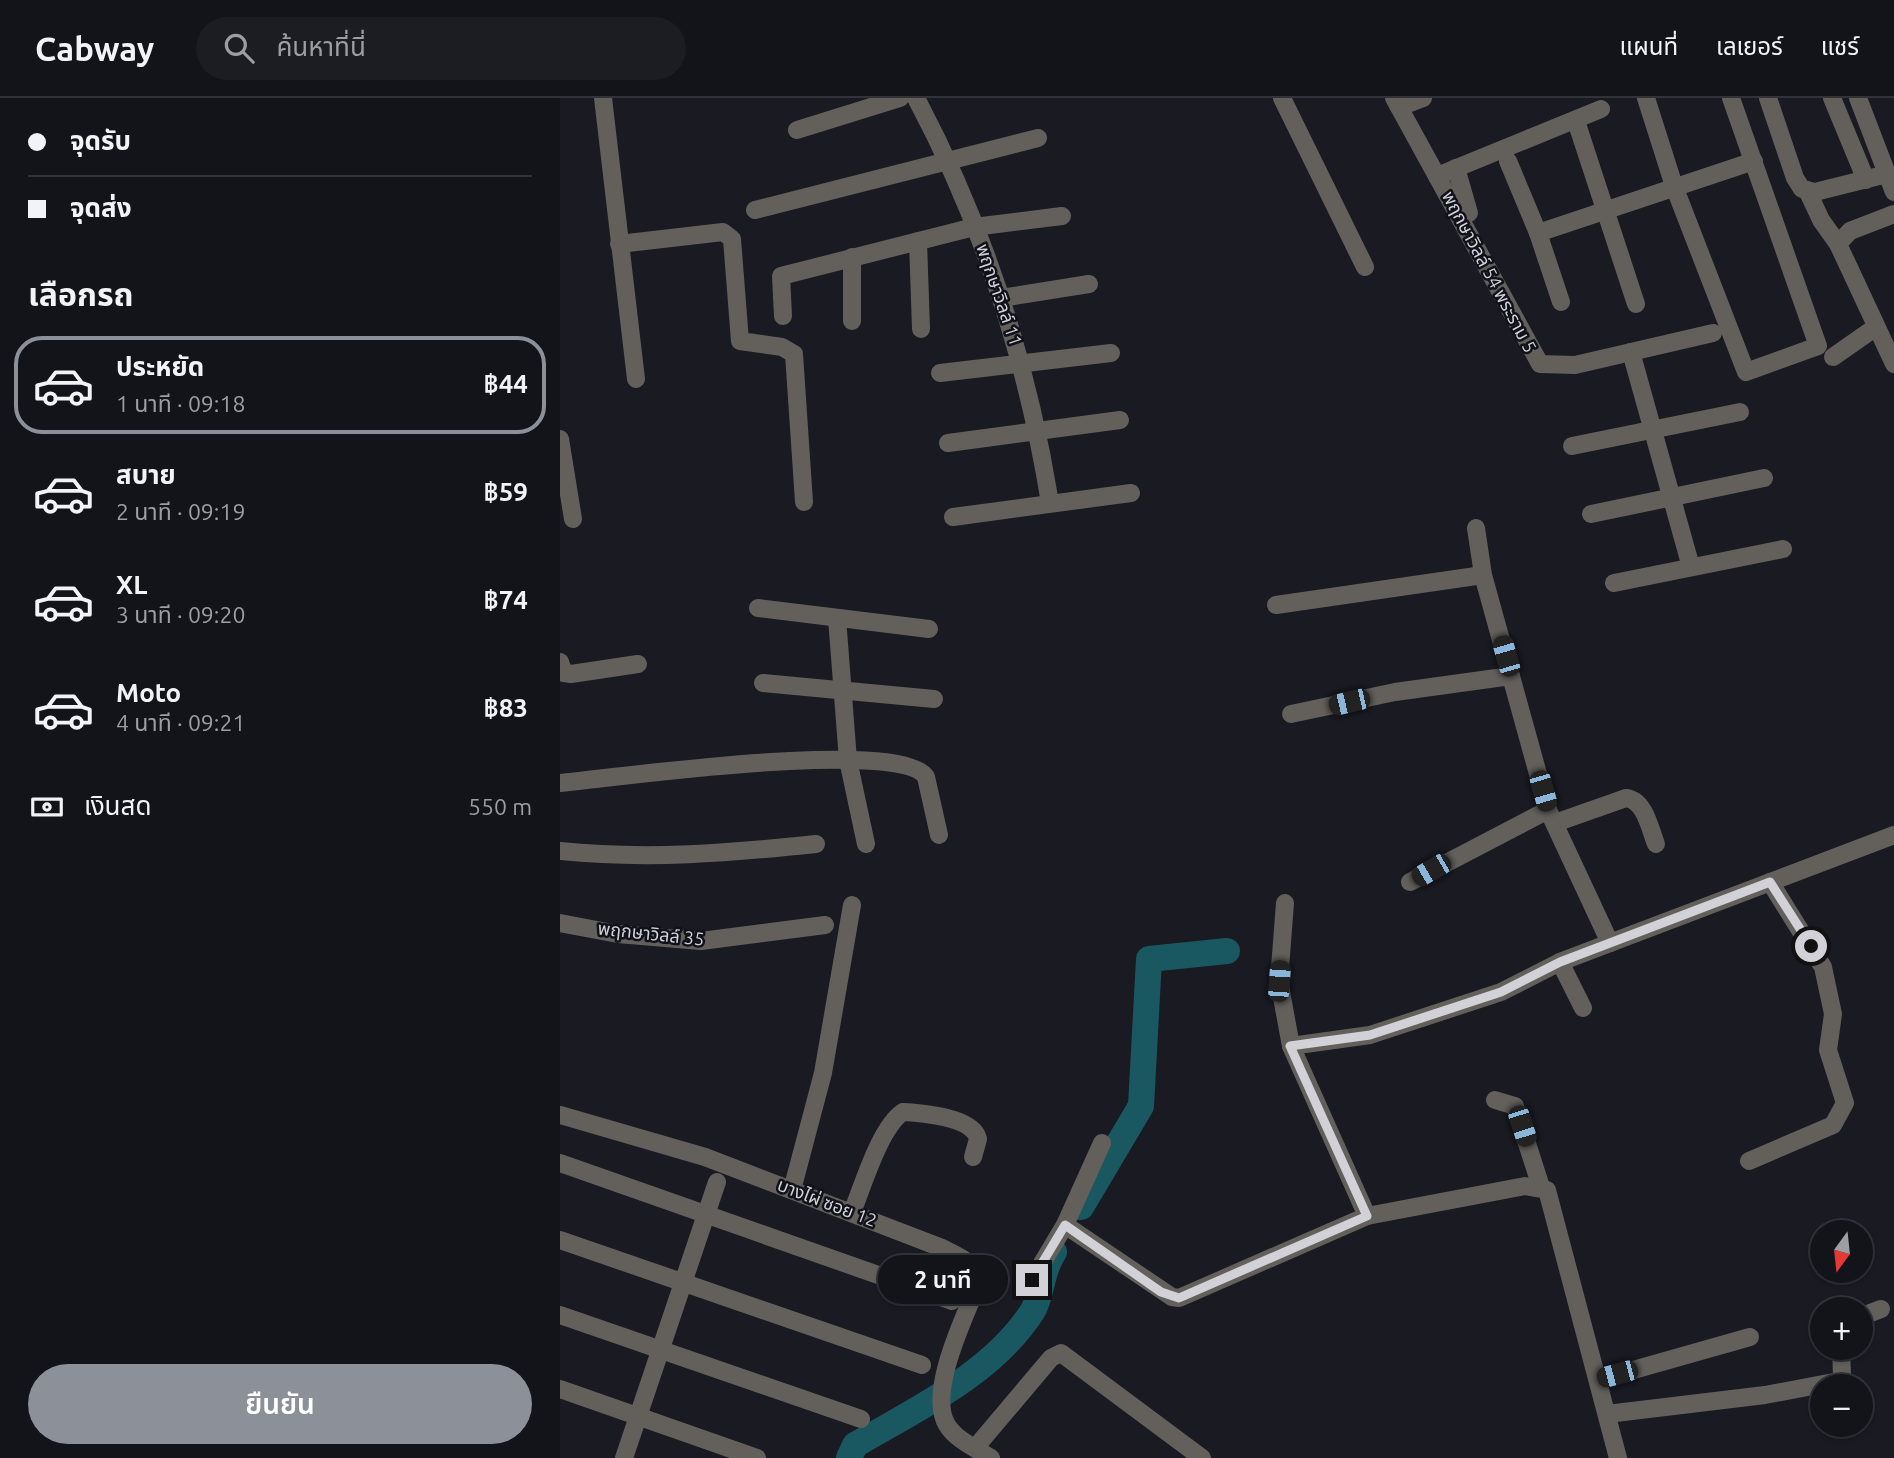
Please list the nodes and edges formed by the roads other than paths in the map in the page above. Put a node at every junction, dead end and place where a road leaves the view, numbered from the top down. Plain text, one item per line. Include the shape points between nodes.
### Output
1 (603, 98) edge
2 (900, 98) edge
3 (916, 98) edge
4 (1282, 98) edge
5 (1423, 98) edge
6 (1646, 98) edge
7 (1731, 98) edge
8 (1768, 98) edge
9 (1832, 98) edge
10 (1858, 98) edge
11 (1396, 103) edge
12 (1601, 109) dead end
13 (1577, 124) dead end
14 (797, 130) dead end
15 (1038, 138) dead end
16 (1754, 160) junction
17 (945, 161) junction
18 (1508, 161) dead end
19 (1456, 168) junction
20 (1887, 174) junction
21 (1437, 176) junction
22 (1866, 180) junction
23 (1674, 186) junction
24 (1807, 190) junction
25 (1894, 192) edge
26 (1606, 209) junction
27 (755, 210) dead end
28 (1469, 213) dead end
29 (1894, 214) edge
30 (1062, 216) dead end
31 (974, 227) junction
32 (1538, 233) junction
33 (918, 241) junction
34 (619, 244) junction
35 (1838, 244) junction
36 (852, 257) junction
37 (1365, 267) dead end
38 (1089, 284) dead end
39 (1001, 298) junction
40 (1561, 302) dead end
41 (1636, 304) dead end
42 (783, 316) dead end
43 (852, 321) dead end
44 (1876, 327) junction
45 (921, 330) dead end
46 (1713, 333) dead end
47 (1631, 352) junction
48 (1111, 353) dead end
49 (1833, 357) dead end
50 (1022, 363) junction
51 (1894, 364) edge
52 (940, 373) dead end
53 (636, 379) dead end
54 (1740, 412) dead end
55 (1120, 420) dead end
56 (1652, 428) junction
57 (1039, 432) junction
58 (560, 439) edge
59 (948, 443) dead end
60 (1572, 446) dead end
61 (1764, 478) dead end
62 (1131, 493) dead end
63 (1672, 498) junction
64 (804, 502) dead end
65 (1051, 503) junction
66 (1591, 514) dead end
67 (954, 517) dead end
68 (573, 519) dead end
69 (1476, 528) dead end
70 (1783, 549) dead end
71 (1691, 567) junction
72 (1483, 575) junction
73 (1614, 583) dead end
74 (1276, 605) dead end
75 (758, 608) dead end
76 (837, 618) junction
77 (929, 629) dead end
78 (560, 662) edge
79 (638, 664) dead end
80 (1511, 676) junction
81 (763, 683) dead end
82 (842, 690) junction
83 (934, 699) dead end
84 (1291, 714) dead end
85 (848, 760) junction
86 (560, 783) edge
87 (1552, 817) junction
88 (939, 835) dead end
89 (1894, 835) edge
90 (816, 844) dead end
91 (866, 844) dead end
92 (1656, 844) dead end
93 (560, 850) edge
94 (1410, 882) dead end
95 (1770, 882) junction
96 (1285, 903) dead end
97 (852, 905) dead end
98 (560, 923) edge
99 (825, 925) dead end
100 (1610, 943) junction
101 (1560, 962) junction
102 (1583, 1008) dead end
103 (1290, 1046) junction
104 (1495, 1100) dead end
105 (560, 1115) edge
106 (1102, 1143) dead end
107 (973, 1157) dead end
108 (1749, 1161) dead end
109 (560, 1163) edge
110 (717, 1182) dead end
111 (1541, 1187) junction
112 (792, 1190) junction
113 (852, 1212) junction
114 (706, 1216) junction
115 (1367, 1216) junction
116 (1071, 1229) junction
117 (560, 1240) edge
118 (1032, 1280) dead end
119 (683, 1283) junction
120 (952, 1301) dead end
121 (1881, 1309) dead end
122 (1873, 1312) edge
123 (560, 1315) edge
124 (1750, 1337) dead end
125 (662, 1349) junction
126 (1841, 1360) edge
127 (922, 1365) dead end
128 (1598, 1380) junction
129 (560, 1389) edge
130 (1606, 1414) junction
131 (638, 1416) junction
132 (861, 1419) dead end
133 (975, 1448) junction
134 (624, 1458) edge
135 (757, 1458) edge
136 (991, 1458) edge
137 (1202, 1458) edge
138 (1618, 1458) edge

1 - 34 street
2 - 14 street
3 - 17 street, พฤกษาวิลล์ 11
4 - 37 street
5 - 11 street
6 - 23 street
7 - 16 street
8 - 24 street via 1795,178 1801,189
9 - 22 street
10 - 20 street
11 - 21 street, พฤกษาวิลล์ 54 พระราม 5
12 - 19 street
13 - 26 street
15 - 17 street
16 - 23 street
16 - 23 street via 1818,346 1746,372
17 - 27 street
17 - 31 street, พฤกษาวิลล์ 11
18 - 32 street
19 - 21 street
19 - 28 street
20 - 22 street
20 - 25 street
21 - 47 street, พฤกษาวิลล์ 54 พระราม 5 via 1540,363 1575,365
22 - 24 street
23 - 26 street
24 - 35 street
26 - 32 street
26 - 41 street
29 - 35 street via 1850,231
30 - 31 street
31 - 33 street
31 - 39 street, พฤกษาวิลล์ 11
32 - 40 street
33 - 36 street
33 - 45 street
34 - 53 street
34 - 64 street via 723,232 732,239 740,341 782,347 793,354
35 - 44 street
36 - 42 street via 775,278
36 - 43 street
38 - 39 street
39 - 50 street, พฤกษาวิลล์ 11
44 - 49 street
44 - 51 street
46 - 47 street, พฤกษาวิลล์ 54 พระราม 5
47 - 56 street
48 - 50 street
50 - 52 street
50 - 57 street, พฤกษาวิลล์ 11
54 - 56 street
55 - 57 street
56 - 60 street
56 - 63 street
57 - 59 street
57 - 65 street, พฤกษาวิลล์ 11
58 - 68 street
61 - 63 street
62 - 65 street
63 - 66 street
63 - 71 street
65 - 67 street
69 - 72 street
70 - 71 street
71 - 73 street
72 - 74 street
72 - 80 street
75 - 76 street
76 - 77 street
76 - 82 street
78 - 79 street via 564,673 571,674
80 - 84 street via 1395,692
80 - 87 street
81 - 82 street
82 - 83 street
82 - 85 street
85 - 86 street via 757,763
85 - 88 street via 901,764 922,772
85 - 91 street
87 - 92 street via 1634,799
87 - 94 street
87 - 100 street
89 - 95 street
90 - 93 street via 643,857
95 - 100 street
95 - 108 street via 1822,967 1833,1014 1828,1050 1845,1103 1833,1125
96 - 103 street via 1279,981
97 - 112 street via 823,1073
98 - 99 street, พฤกษาวิลล์ 35 via 618,934 701,941
100 - 101 street
101 - 102 street
101 - 103 street via 1501,992 1370,1035
103 - 115 street
104 - 111 street via 1515,1106
105 - 112 street, บางไผ่ ซอย 12 via 705,1157
106 - 116 street
107 - 113 street via 978,1139 971,1128 952,1119 903,1112 886,1133
109 - 114 street
110 - 114 street
111 - 115 street via 1525,1186
111 - 128 street via 1550,1197
112 - 113 street, บางไผ่ ซอย 12
113 - 133 street, บางไผ่ ซอย 12 via 942,1248 973,1266 978,1284 942,1380 943,1418
114 - 119 street
114 - 120 street
115 - 116 street via 1179,1298 1161,1292
116 - 118 street
117 - 119 street
119 - 125 street
119 - 127 street
121 - 122 street
123 - 125 street
124 - 128 street
125 - 131 street
125 - 132 street
126 - 130 street via 1839,1381
128 - 130 street
129 - 131 street
130 - 138 street
131 - 134 street
131 - 135 street
133 - 136 street
133 - 137 street via 1051,1358 1061,1353

